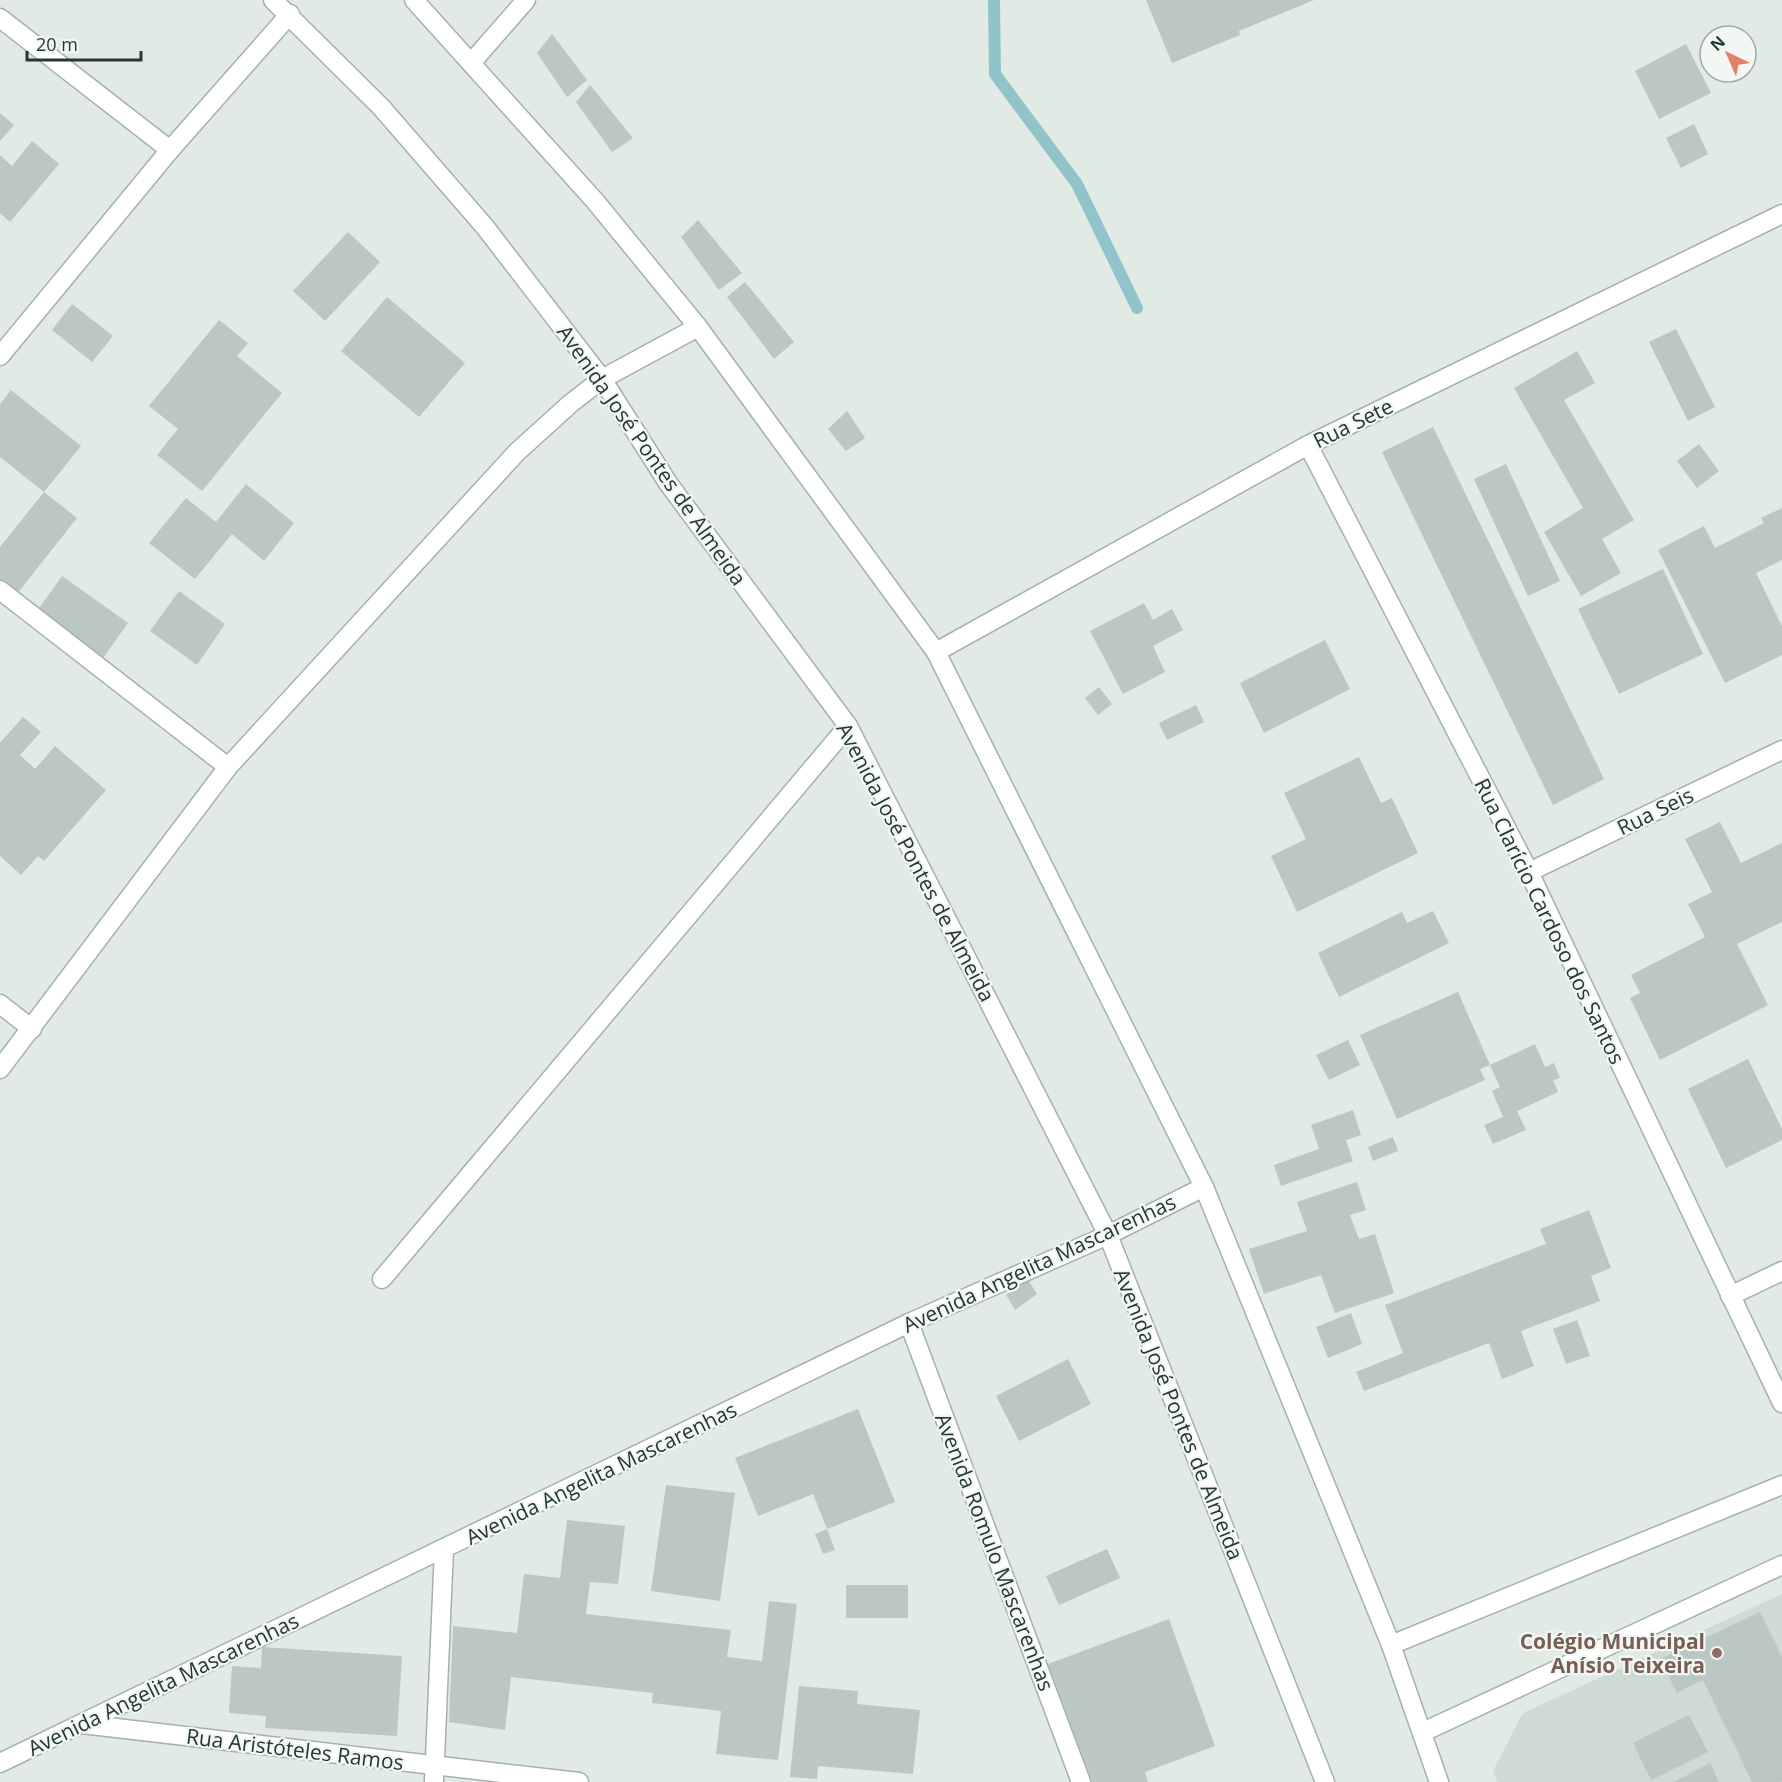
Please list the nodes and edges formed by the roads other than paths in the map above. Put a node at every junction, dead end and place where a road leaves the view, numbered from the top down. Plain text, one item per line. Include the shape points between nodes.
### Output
1 (273, 0) edge
2 (414, 0) edge
3 (526, 0) edge
4 (290, 15) junction
5 (0, 18) edge
6 (472, 62) junction
7 (170, 150) junction
8 (1782, 214) edge
9 (698, 327) junction
10 (0, 356) edge
11 (602, 379) junction
12 (1308, 445) junction
13 (0, 590) edge
14 (936, 652) junction
15 (848, 726) junction
16 (1782, 750) edge
17 (228, 767) junction
18 (1529, 872) junction
19 (0, 1004) edge
20 (32, 1029) junction
21 (0, 1069) edge
22 (1204, 1187) junction
23 (1108, 1235) junction
24 (1782, 1271) edge
25 (382, 1279) dead end
26 (1730, 1296) junction
27 (909, 1323) junction
28 (1782, 1403) edge
29 (1782, 1485) edge
30 (444, 1549) junction
31 (1782, 1565) edge
32 (1391, 1645) junction
33 (82, 1724) junction
34 (1424, 1732) junction
35 (0, 1763) edge
36 (435, 1774) edge
37 (579, 1782) edge
38 (1081, 1782) edge
39 (1326, 1782) edge
40 (1439, 1782) edge

1 - 4 street, Avenida José Pontes de Almeida
2 - 6 street
3 - 6 street
4 - 7 street
4 - 11 street, Avenida José Pontes de Almeida via 381,107 485,227
5 - 7 street
6 - 9 street via 595,201
7 - 10 street
8 - 12 street, Rua Sete
9 - 11 street
9 - 14 street
11 - 15 street, Avenida José Pontes de Almeida via 668,483
11 - 17 street via 517,452
12 - 14 street, Rua Sete
12 - 18 street, Rua Clarício Cardoso dos Santos
13 - 17 street
14 - 22 street
15 - 23 street, Avenida José Pontes de Almeida
15 - 25 street
16 - 18 street, Rua Seis
17 - 20 street
18 - 26 street, Rua Clarício Cardoso dos Santos
19 - 20 street
20 - 21 street
22 - 23 street, Avenida Angelita Mascarenhas
22 - 32 street
23 - 27 street, Avenida Angelita Mascarenhas
23 - 39 street, Avenida José Pontes de Almeida
24 - 26 street
26 - 28 street, Rua Clarício Cardoso dos Santos
27 - 30 street, Avenida Angelita Mascarenhas
27 - 38 street, Avenida Romulo Mascarenhas
29 - 32 street
30 - 33 street, Avenida Angelita Mascarenhas
30 - 36 street
31 - 34 street
32 - 34 street
33 - 35 street, Avenida Angelita Mascarenhas
33 - 36 street, Rua Aristóteles Ramos
34 - 40 street
36 - 37 street, Rua Aristóteles Ramos

